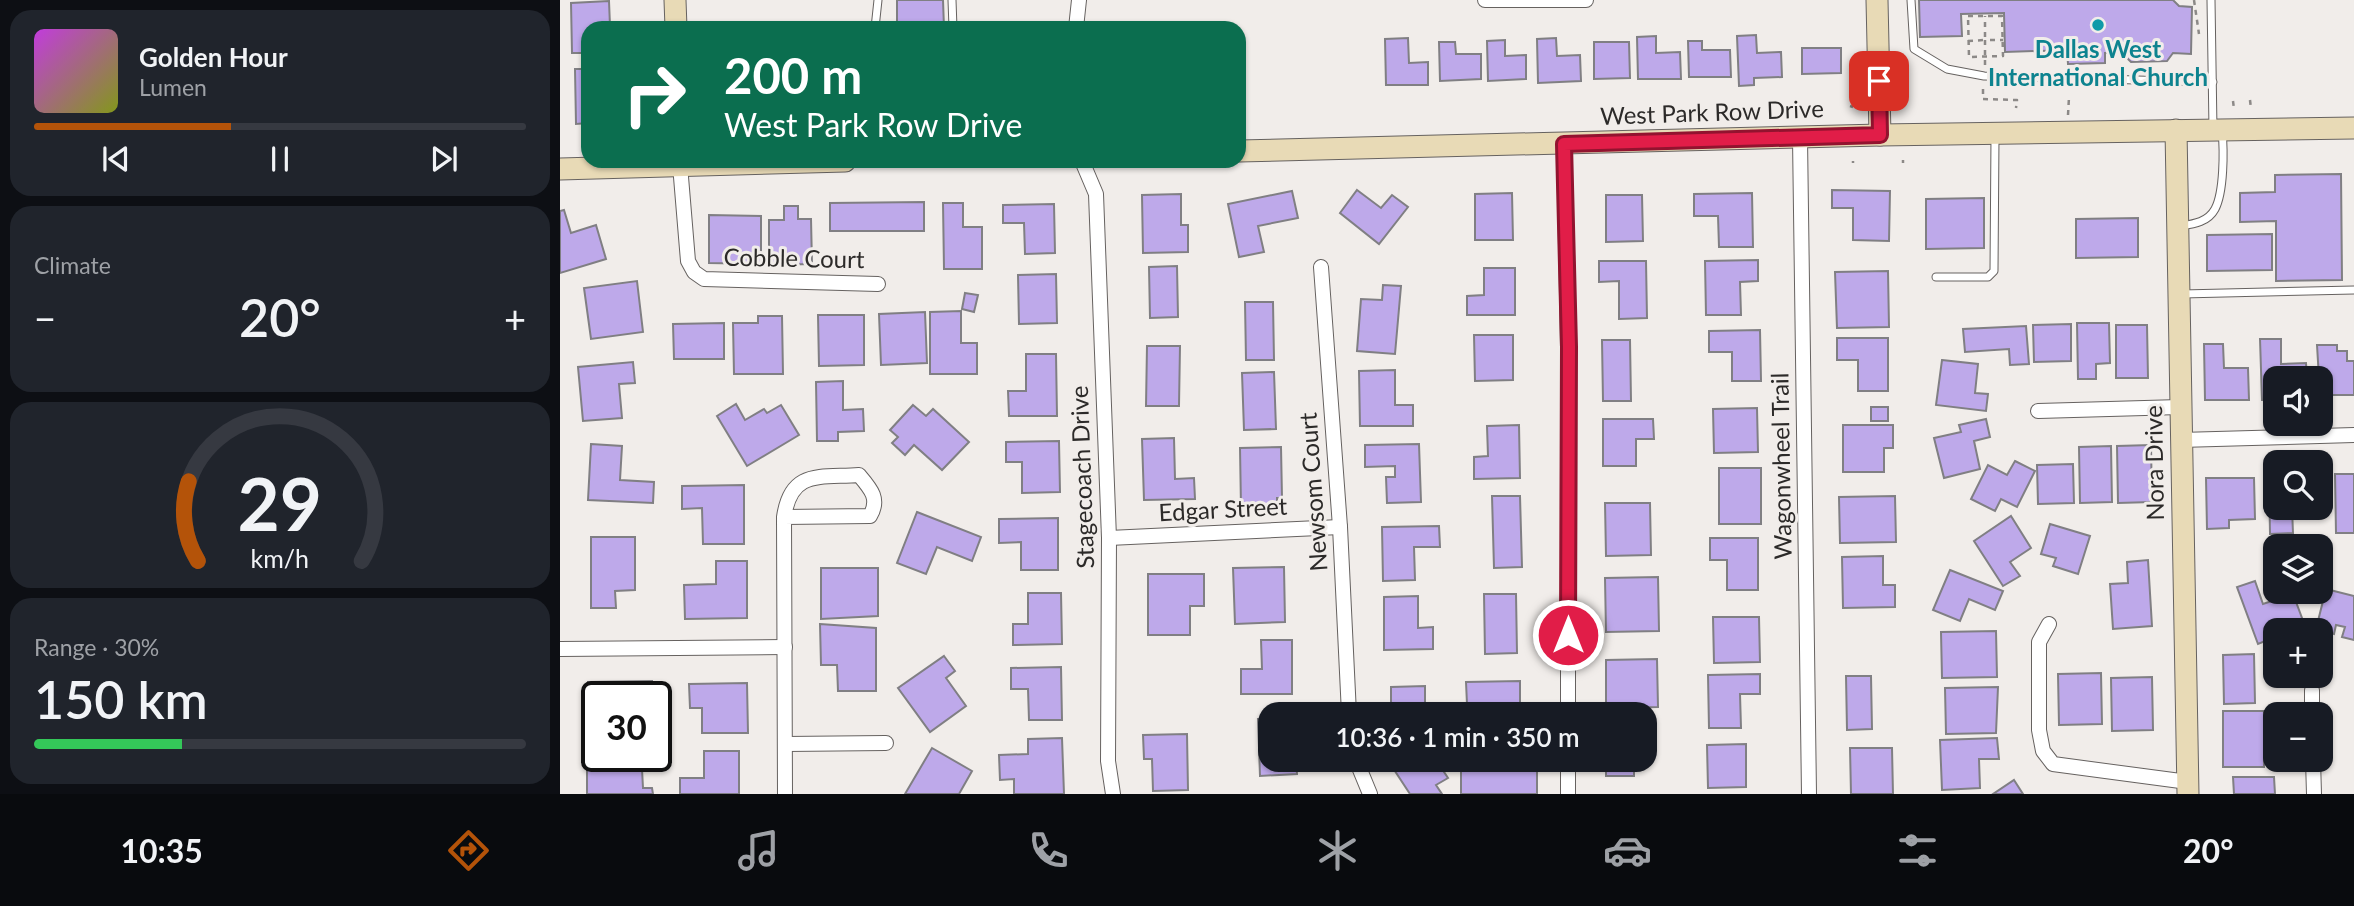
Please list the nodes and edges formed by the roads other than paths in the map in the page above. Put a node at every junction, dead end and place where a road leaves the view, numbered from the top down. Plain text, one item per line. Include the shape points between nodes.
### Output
1 (675, 0) edge
2 (878, 0) edge
3 (952, 0) edge
4 (1079, 0) edge
5 (1485, 0) edge
6 (1587, 0) edge
7 (1877, 0) edge
8 (1911, 0) edge
9 (2211, 0) edge
10 (676, 21) edge
11 (876, 21) edge
12 (953, 21) edge
13 (1077, 21) edge
14 (2213, 82) junction
15 (2223, 124) junction
16 (2354, 128) edge
17 (2176, 130) junction
18 (1995, 133) junction
19 (1880, 135) junction
20 (1800, 138) junction
21 (1564, 144) junction
22 (1246, 151) edge
23 (581, 168) edge
24 (680, 168) edge
25 (1085, 168) edge
26 (560, 169) edge
27 (2177, 227) junction
28 (1321, 267) dead end
29 (1936, 277) dead end
30 (878, 284) dead end
31 (2354, 289) edge
32 (2178, 294) junction
33 (2180, 407) junction
34 (2038, 411) dead end
35 (2354, 435) edge
36 (2180, 440) junction
37 (784, 517) junction
38 (1340, 527) junction
39 (1109, 538) junction
40 (2049, 624) dead end
41 (785, 647) junction
42 (560, 649) edge
43 (2312, 690) dead end
44 (1348, 702) edge
45 (1568, 702) edge
46 (2312, 702) edge
47 (886, 743) dead end
48 (786, 744) junction
49 (1361, 772) edge
50 (1568, 772) edge
51 (2313, 772) edge
52 (2188, 788) edge
53 (785, 794) edge
54 (1113, 794) edge
55 (1370, 794) edge
56 (1568, 794) edge
57 (1809, 794) edge
58 (2314, 794) edge

1 - 10 main road
2 - 11 lane
3 - 12 lane
4 - 13 street
5 - 6 street
7 - 19 main road
8 - 14 lane via 1914,49 1947,69 1984,76
9 - 14 lane
14 - 15 lane
15 - 16 main road, West Park Row Drive
15 - 17 main road, West Park Row Drive
15 - 27 lane via 2215,209 2201,222
17 - 18 main road, West Park Row Drive
17 - 27 main road, Nora Drive
18 - 19 main road, West Park Row Drive
18 - 29 lane via 1994,271 1988,277
19 - 20 main road, West Park Row Drive
20 - 21 main road, West Park Row Drive
20 - 57 street, Wagonwheel Trail
21 - 22 main road, West Park Row Drive
21 - 45 street via 1569,347
23 - 26 main road
24 - 30 street, Cobble Court via 688,261 704,279
25 - 39 street, Stagecoach Drive via 1096,194
27 - 32 main road, Nora Drive
28 - 38 street, Newsom Court
31 - 32 lane
32 - 33 main road, Nora Drive
33 - 34 street
33 - 36 main road, Nora Drive
35 - 36 street
36 - 52 main road, Nora Drive
37 - 37 street via 792,489 812,478 859,475 874,493 876,507 870,516
37 - 41 street
38 - 39 street, Edgar Street
38 - 44 street, Newsom Court
39 - 54 street, Stagecoach Drive via 1108,761
40 - 52 street via 2039,642 2039,730 2043,751 2053,764
41 - 42 street
41 - 48 street
43 - 46 street
47 - 48 street
48 - 53 street
49 - 55 street
50 - 56 street
51 - 58 street

